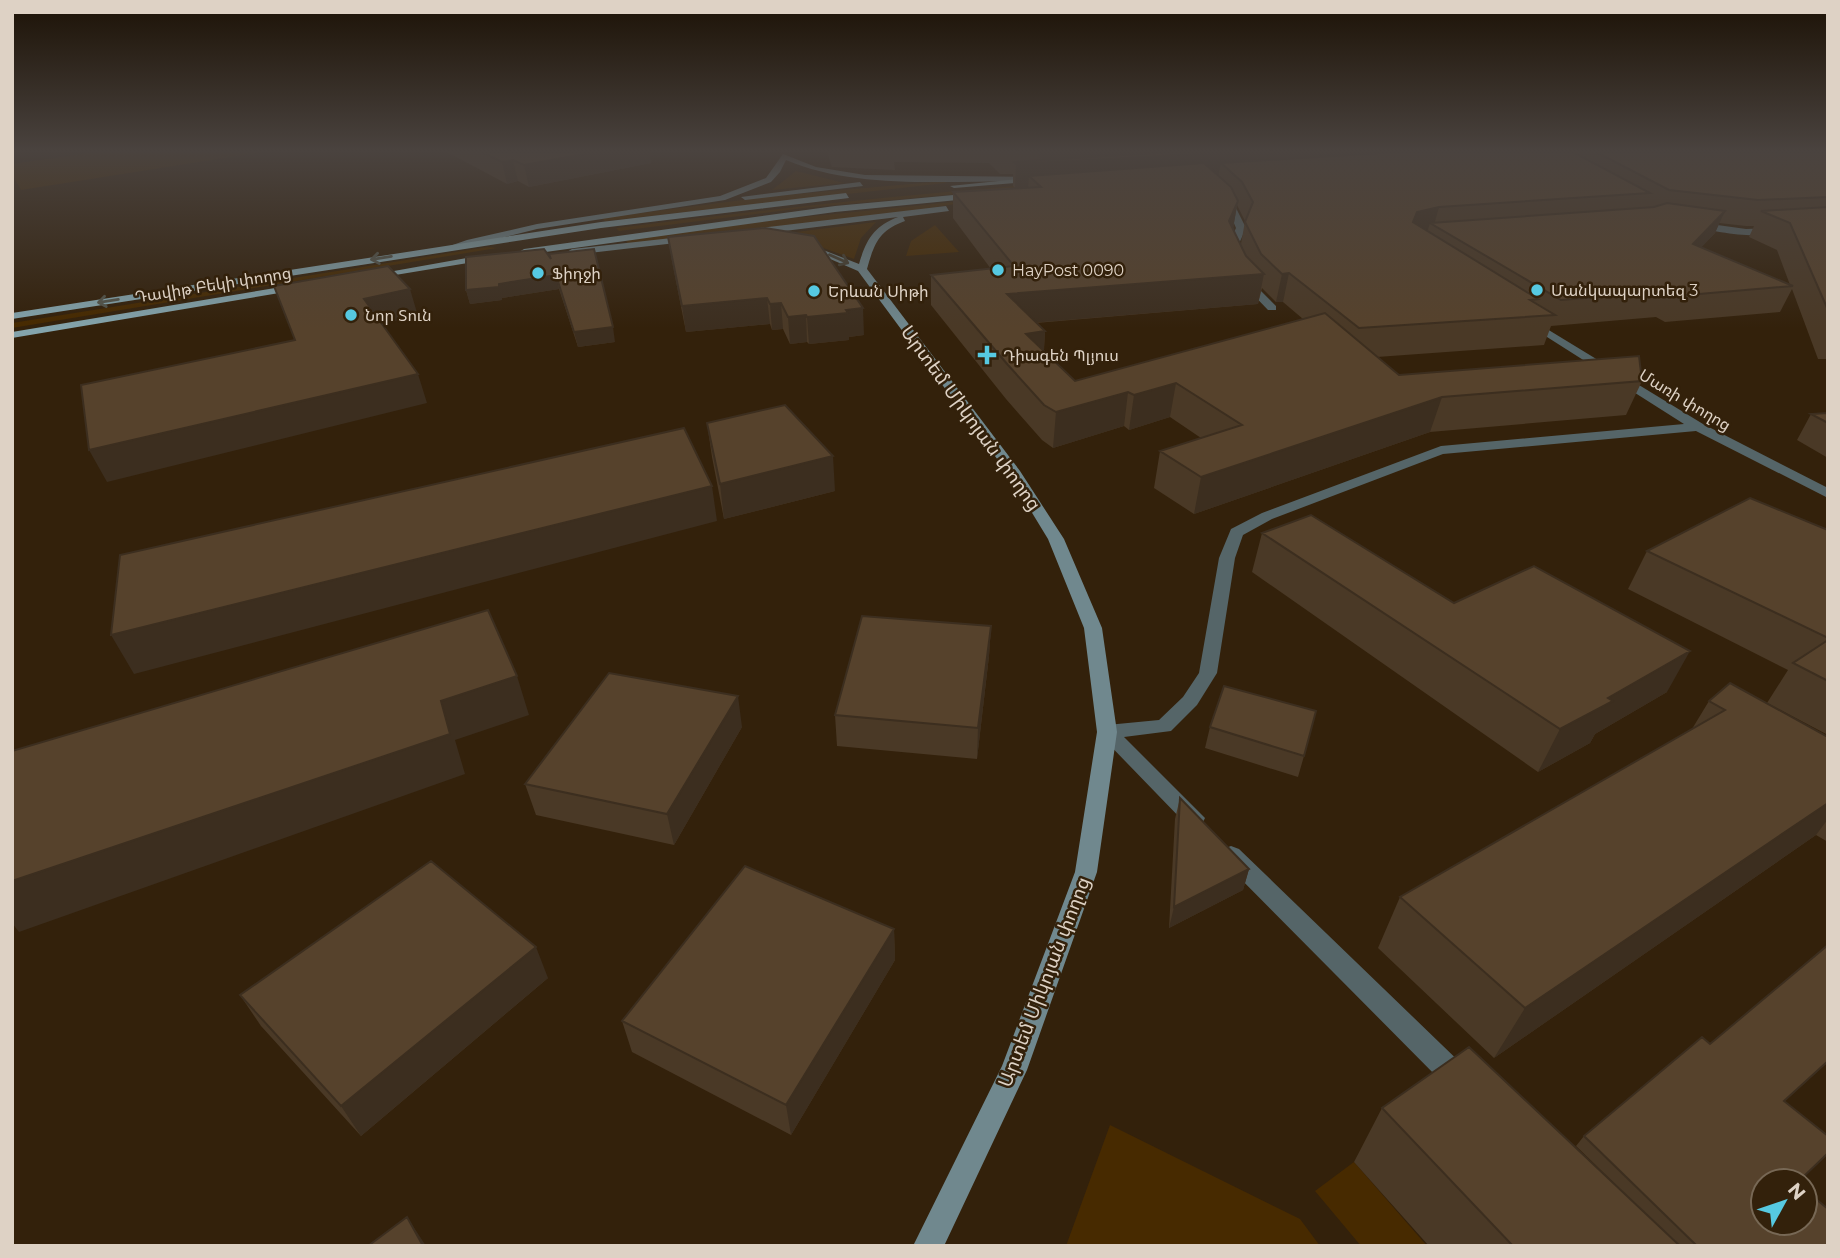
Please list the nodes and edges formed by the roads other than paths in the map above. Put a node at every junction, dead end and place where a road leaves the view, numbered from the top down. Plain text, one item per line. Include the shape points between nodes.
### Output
1 (636, 211) edge
2 (723, 211) edge
3 (821, 211) edge
4 (932, 211) edge
5 (939, 211) edge
6 (1233, 211) edge
7 (1682, 223) edge
8 (1783, 230) edge
9 (700, 238) junction
10 (714, 238) edge
11 (741, 238) edge
12 (504, 239) junction
13 (449, 248) junction
14 (509, 257) junction
15 (862, 270) junction
16 (361, 278) edge
17 (306, 286) edge
18 (1272, 308) dead end
19 (1519, 314) edge
20 (12, 316) edge
21 (12, 335) edge
22 (1698, 427) junction
23 (1828, 494) edge
24 (1107, 732) junction
25 (1474, 1094) edge
26 (928, 1246) edge

1 - 13 main road via 562,221
2 - 12 main road, Դավիթ Բեկի փողոց
3 - 14 main road
4 - 9 main road
5 - 15 main road via 886,224 873,235
6 - 18 street via 1241,228 1232,248 1248,284
7 - 8 street via 1746,232
9 - 10 main road
9 - 14 main road
11 -> 15 main road, Արտեմ Միկոյան փողոց via 812,247
12 - 13 main road, Դավիթ Բեկի փողոց
12 - 14 main road via 527,244
13 -> 20 main road, Դավիթ Բեկի փողոց
14 - 16 main road
15 - 24 main road, Արտեմ Միկոյան փողոց via 1016,474 1056,539 1093,628
17 - 21 main road, Դավիթ Բեկի փողոց
19 - 22 street, Մառի փողոց
22 - 23 street, Մառի փողոց
22 - 24 street via 1441,450 1236,532 1227,558 1208,673 1190,701 1164,726
24 - 25 street
24 - 26 main road, Արտեմ Միկոյան փողոց via 1086,872 1014,1070

